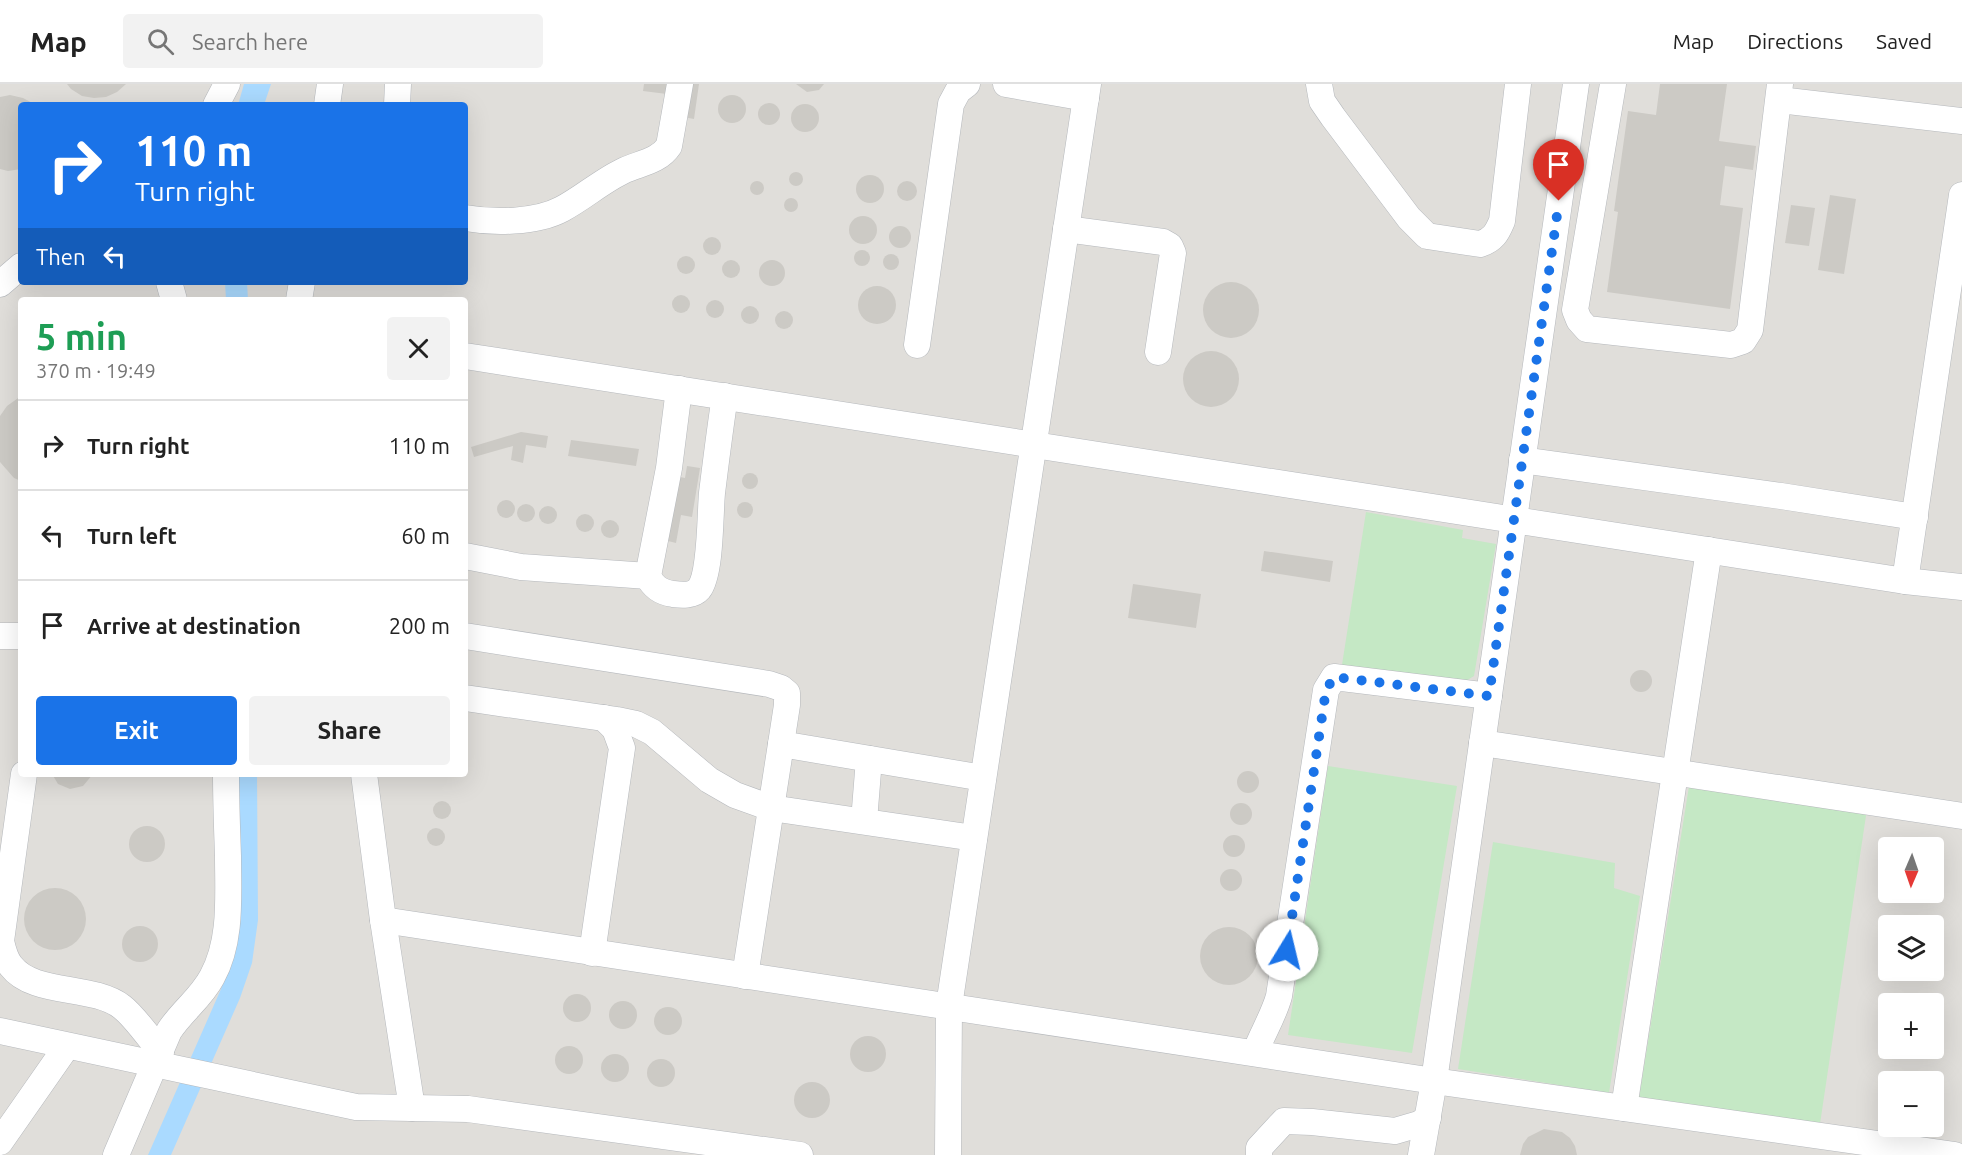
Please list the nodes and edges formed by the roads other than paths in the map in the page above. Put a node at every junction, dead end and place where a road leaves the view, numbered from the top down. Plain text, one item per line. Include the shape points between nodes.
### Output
1 (227, 84) edge
2 (330, 84) edge
3 (398, 84) edge
4 (680, 84) edge
5 (967, 84) edge
6 (1006, 84) edge
7 (1319, 84) edge
8 (1518, 84) edge
9 (1576, 84) edge
10 (1613, 84) edge
11 (1087, 91) edge
12 (1780, 92) edge
13 (218, 102) edge
14 (327, 102) edge
15 (397, 102) edge
16 (1962, 121) edge
17 (1962, 195) edge
18 (468, 218) edge
19 (1066, 229) junction
20 (917, 345) dead end
21 (1158, 352) dead end
22 (468, 356) edge
23 (679, 389) junction
24 (725, 396) junction
25 (1033, 444) junction
26 (1522, 460) junction
27 (1915, 517) junction
28 (1514, 519) junction
29 (1709, 550) junction
30 (468, 557) edge
31 (648, 576) junction
32 (1905, 581) junction
33 (1962, 587) edge
34 (0, 636) edge
35 (18, 636) edge
36 (468, 636) edge
37 (1489, 696) junction
38 (468, 698) edge
39 (604, 718) junction
40 (1482, 743) junction
41 (781, 744) junction
42 (869, 759) junction
43 (1675, 772) junction
44 (24, 777) edge
45 (226, 777) edge
46 (364, 777) edge
47 (983, 778) junction
48 (771, 808) junction
49 (1962, 816) edge
50 (864, 821) junction
51 (974, 838) junction
52 (383, 920) junction
53 (592, 953) junction
54 (745, 976) junction
55 (949, 1006) junction
56 (0, 1031) edge
57 (67, 1046) junction
58 (1255, 1053) junction
59 (159, 1061) junction
60 (1434, 1081) junction
61 (412, 1108) junction
62 (1624, 1108) junction
63 (1428, 1118) junction
64 (0, 1142) edge
65 (116, 1155) edge
66 (800, 1155) edge
67 (948, 1155) edge
68 (1259, 1155) edge
69 (1421, 1155) edge
70 (1955, 1155) edge

1 - 13 lane
2 - 14 lane
3 - 15 lane
4 - 18 lane via 669,146 664,153 624,170 560,211 526,219
5 - 20 lane via 951,104
6 - 11 lane
7 - 8 lane via 1322,101 1333,117 1427,236 1480,244 1497,233 1502,221
9 - 26 lane
10 - 12 lane via 1575,310 1579,320 1587,328 1731,345 1743,341 1750,330
11 - 19 lane
12 - 16 lane
17 - 27 lane
19 - 21 lane via 1170,246 1173,254
19 - 25 lane
22 - 23 lane
23 - 24 lane
23 - 31 lane via 669,468
24 - 25 lane
24 - 31 lane via 708,550 699,589 682,595 665,593 653,586
25 - 28 lane
25 - 47 lane
26 - 27 lane
26 - 28 lane
27 - 32 lane
28 - 29 lane
28 - 37 lane
29 - 32 lane
29 - 43 lane
30 - 31 lane via 521,567
32 - 33 lane
34 - 35 lane
36 - 41 lane via 781,688 787,693
37 - 40 lane
37 - 58 lane via 1334,677 1326,690 1279,996
38 - 39 lane
39 - 48 lane via 636,724 652,732 709,780
39 - 53 lane via 615,729 622,748
40 - 43 lane
40 - 60 lane
41 - 42 lane
41 - 48 lane
42 - 47 lane
42 - 50 lane
43 - 49 lane
43 - 62 lane
44 - 59 lane via 1,941 5,956 23,977 105,997 122,1007
45 - 59 lane via 229,912 222,950 201,994 169,1031
46 - 52 lane
47 - 51 lane
48 - 50 lane
48 - 54 lane
50 - 51 lane
51 - 55 lane
52 - 53 lane
52 - 61 lane
53 - 54 lane
54 - 55 lane
55 - 58 lane
55 - 67 lane
56 - 57 lane
57 - 59 lane
57 - 64 lane
58 - 60 lane
59 - 61 lane via 221,1080 356,1107
59 - 65 lane
60 - 62 lane
60 - 63 lane
61 - 66 lane via 468,1109
62 - 70 lane
63 - 68 lane via 1395,1131 1284,1121 1259,1148
63 - 69 lane

